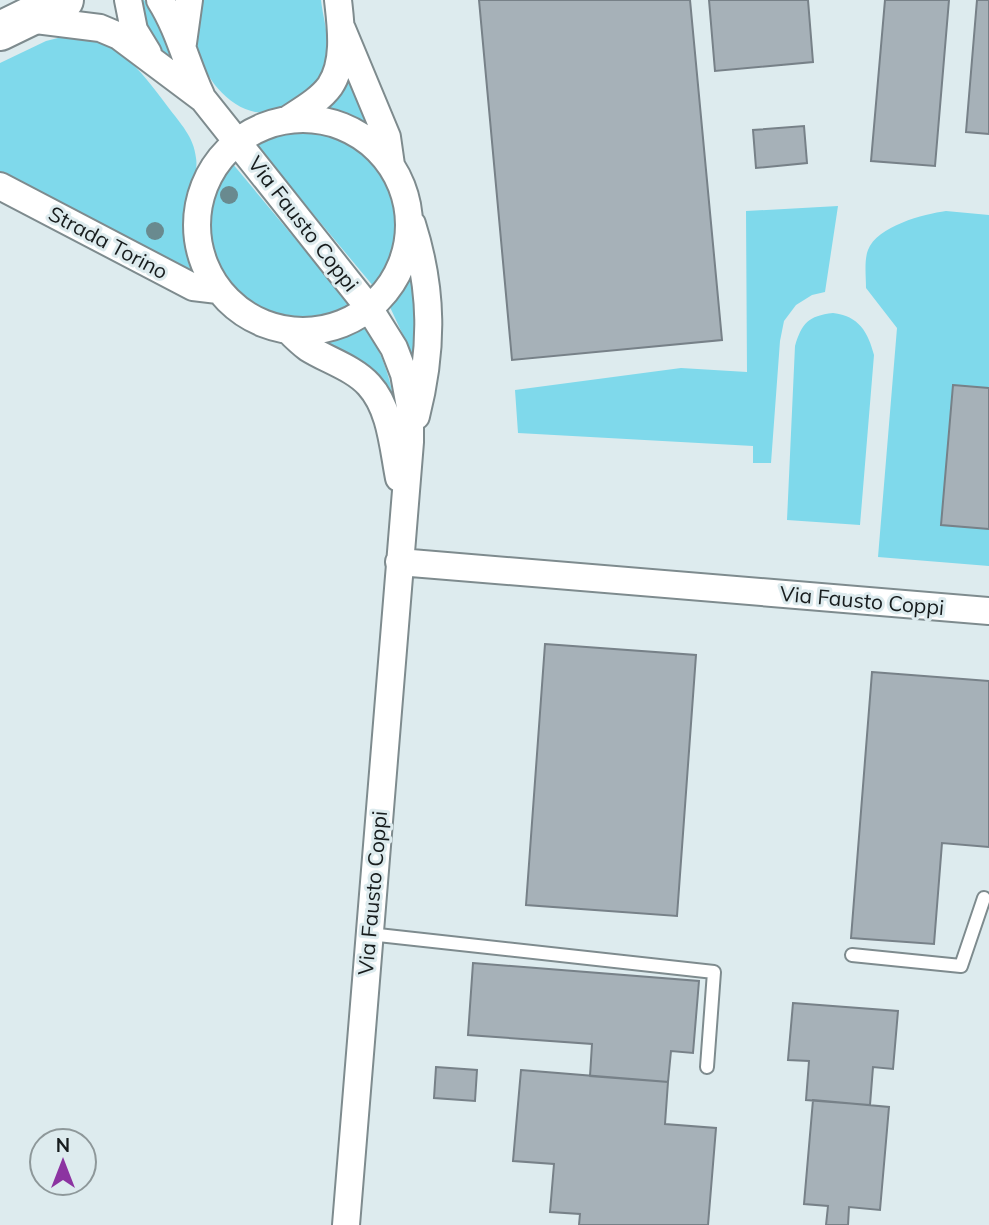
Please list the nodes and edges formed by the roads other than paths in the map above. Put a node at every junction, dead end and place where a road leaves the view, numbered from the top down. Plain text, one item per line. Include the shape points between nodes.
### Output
1 (64, 0) edge
2 (128, 0) edge
3 (160, 0) edge
4 (188, 0) edge
5 (338, 0) edge
6 (13, 25) edge
7 (342, 29) junction
8 (183, 44) junction
9 (151, 59) junction
10 (203, 99) junction
11 (287, 120) junction
12 (237, 141) junction
13 (391, 166) junction
14 (0, 187) edge
15 (409, 214) junction
16 (218, 290) junction
17 (369, 308) junction
18 (288, 330) junction
19 (410, 442) junction
20 (404, 506) junction
21 (399, 562) junction
22 (989, 611) edge
23 (984, 898) dead end
24 (369, 934) junction
25 (852, 956) dead end
26 (707, 1067) dead end
27 (346, 1225) edge

1 - 6 main road
2 - 9 street, Via Fausto Coppi via 134,30
3 - 8 street, Via Fausto Coppi
4 - 8 street, Via Fausto Coppi
5 - 7 street
6 - 9 street, Via Fausto Coppi via 100,28
7 - 11 street, Via Fausto Coppi via 339,62 330,85
7 - 13 street, Via Fausto Coppi via 387,137
8 - 10 street, Via Fausto Coppi
9 - 10 street, Via Fausto Coppi
10 - 12 street, Via Fausto Coppi
11 - 12 street, Via Fausto Coppi via 260,127
11 - 13 street, Via Fausto Coppi via 337,124 376,148
12 - 16 street, Via Fausto Coppi via 213,167 198,205 199,249
12 - 17 street, Via Fausto Coppi
13 - 15 street, Via Fausto Coppi
14 - 16 street, Strada Torino via 193,287
15 - 17 street, Via Fausto Coppi via 402,264
15 - 19 street, Via Fausto Coppi via 423,257 429,335 425,379
16 - 18 street, Via Fausto Coppi via 261,323
17 - 18 street, Via Fausto Coppi via 333,327
17 - 19 street, Via Fausto Coppi via 404,374
18 - 20 street via 306,347 369,385 387,419
19 - 20 street, Via Fausto Coppi
20 - 21 street, Via Fausto Coppi
21 - 22 street, Via Fausto Coppi
21 - 24 street, Via Fausto Coppi
23 - 25 lane via 961,966
24 - 26 lane via 714,972
24 - 27 street, Via Fausto Coppi

